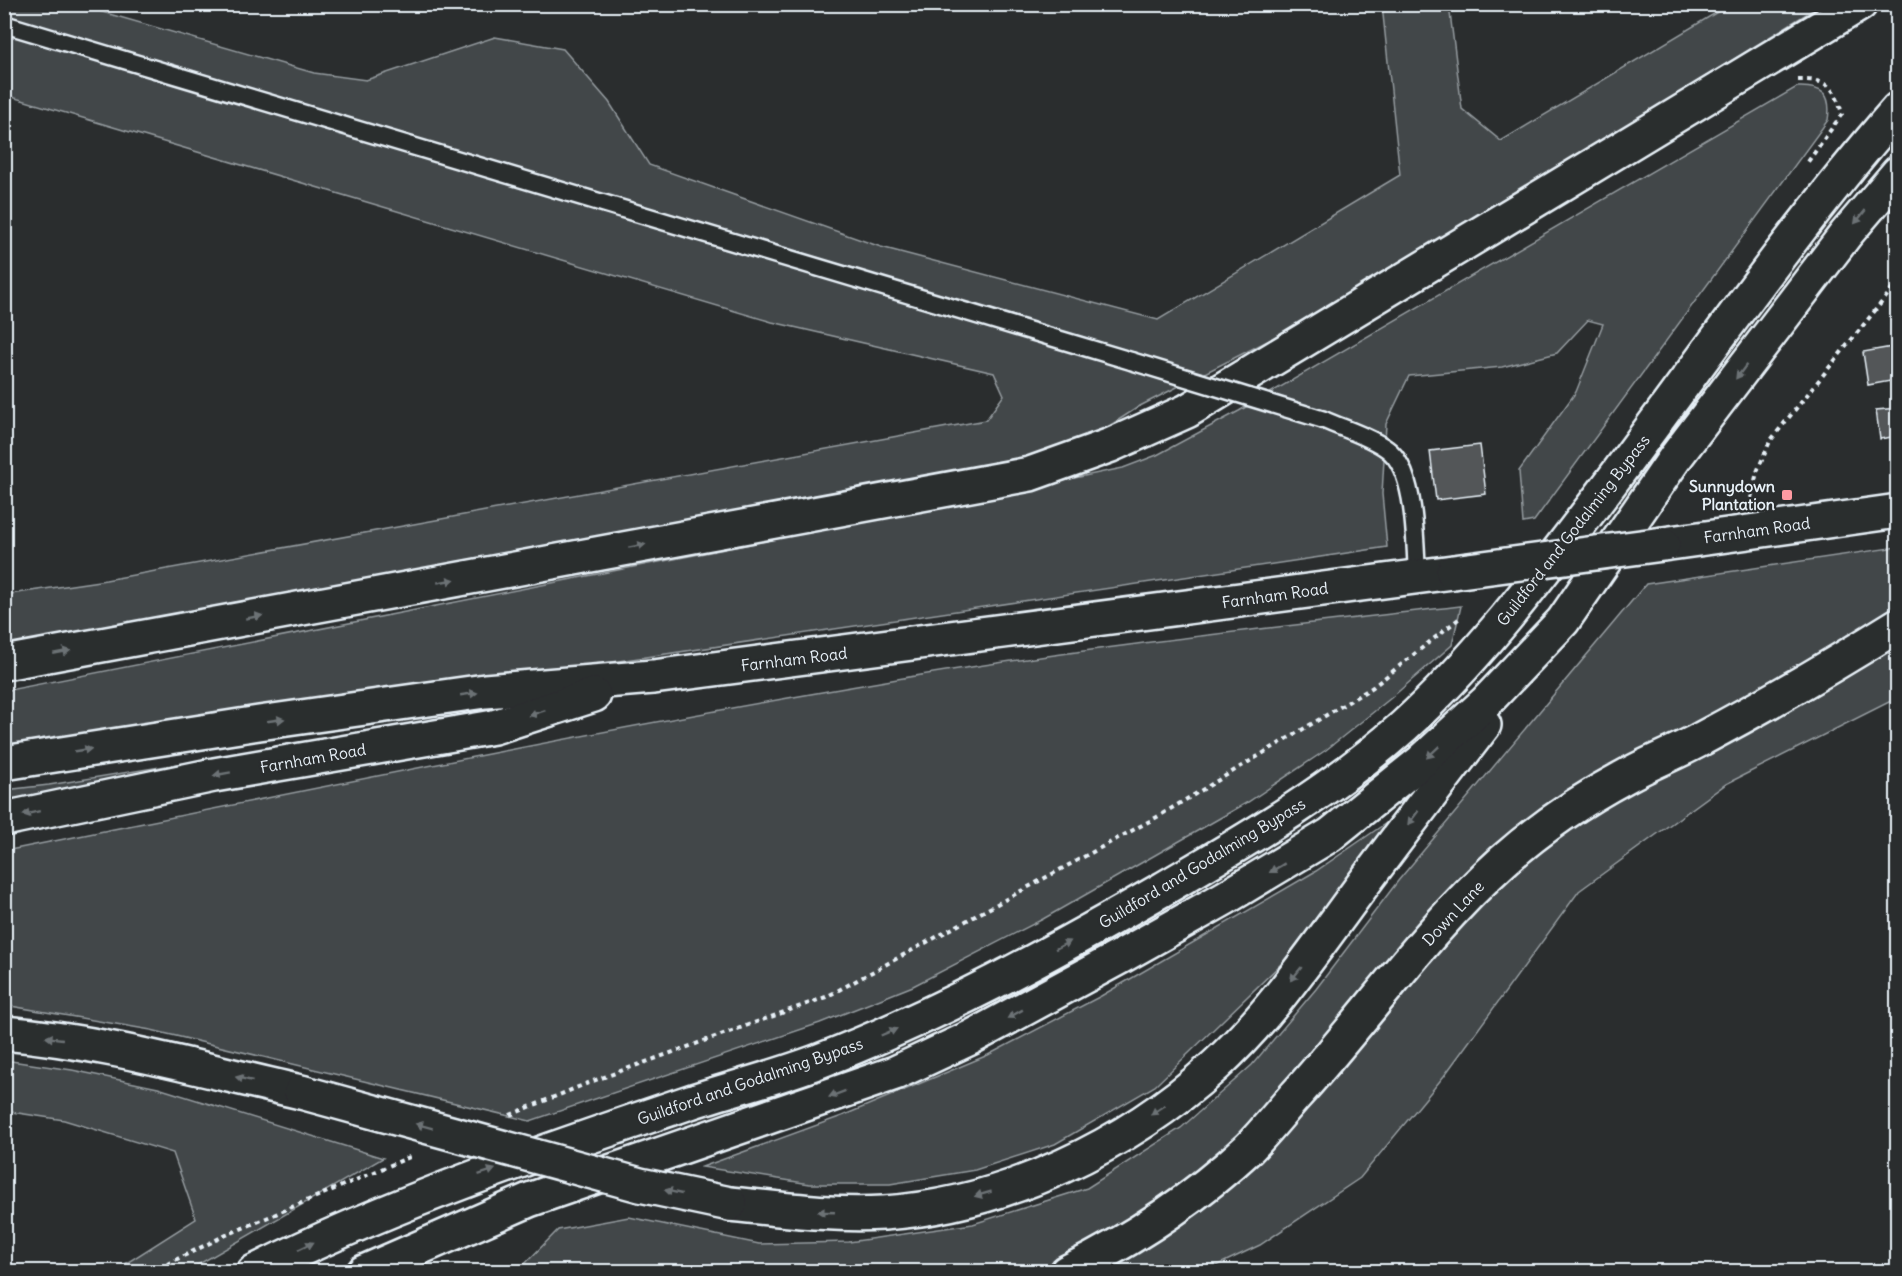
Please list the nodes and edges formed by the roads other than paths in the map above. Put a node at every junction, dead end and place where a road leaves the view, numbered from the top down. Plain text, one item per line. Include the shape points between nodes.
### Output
1 (1860, 4) edge
2 (4, 24) edge
3 (1898, 109) edge
4 (1898, 173) edge
5 (1898, 511) edge
6 (1417, 576) junction
7 (1563, 621) junction
8 (1898, 625) edge
9 (4, 663) edge
10 (653, 677) junction
11 (4, 763) edge
12 (4, 819) edge
13 (4, 1034) edge
14 (254, 1272) edge
15 (364, 1272) edge
16 (1067, 1272) edge

9 -> 1 main road via 1030,474 1101,449 1187,411
2 - 6 lane, bridge via 1324,420 1386,448 1402,466 1411,505
14 -> 3 main road, Guildford and Godalming Bypass via 327,1235 453,1184 814,1063 892,1031 966,997 1110,920 1315,795 1404,726 1523,600 1814,210
4 -> 7 main road via 1839,243 1675,458
5 - 6 main road, Farnham Road, bridge
6 - 10 main road, Farnham Road
7 -> 13 main road, bridge via 1250,1031 1187,1090 1134,1127 1060,1167 950,1203 855,1214 730,1204 640,1185 301,1092 109,1047
7 -> 15 main road via 1430,754 1330,835 1225,898 980,1033 895,1073 823,1100 529,1200
8 - 16 main road, Down Lane via 1743,717 1627,776 1539,832 1504,860 1441,923 1249,1148 1197,1192 1146,1227
11 -> 10 main road, Farnham Road via 474,693
10 -> 12 main road, Farnham Road via 494,727 214,775

